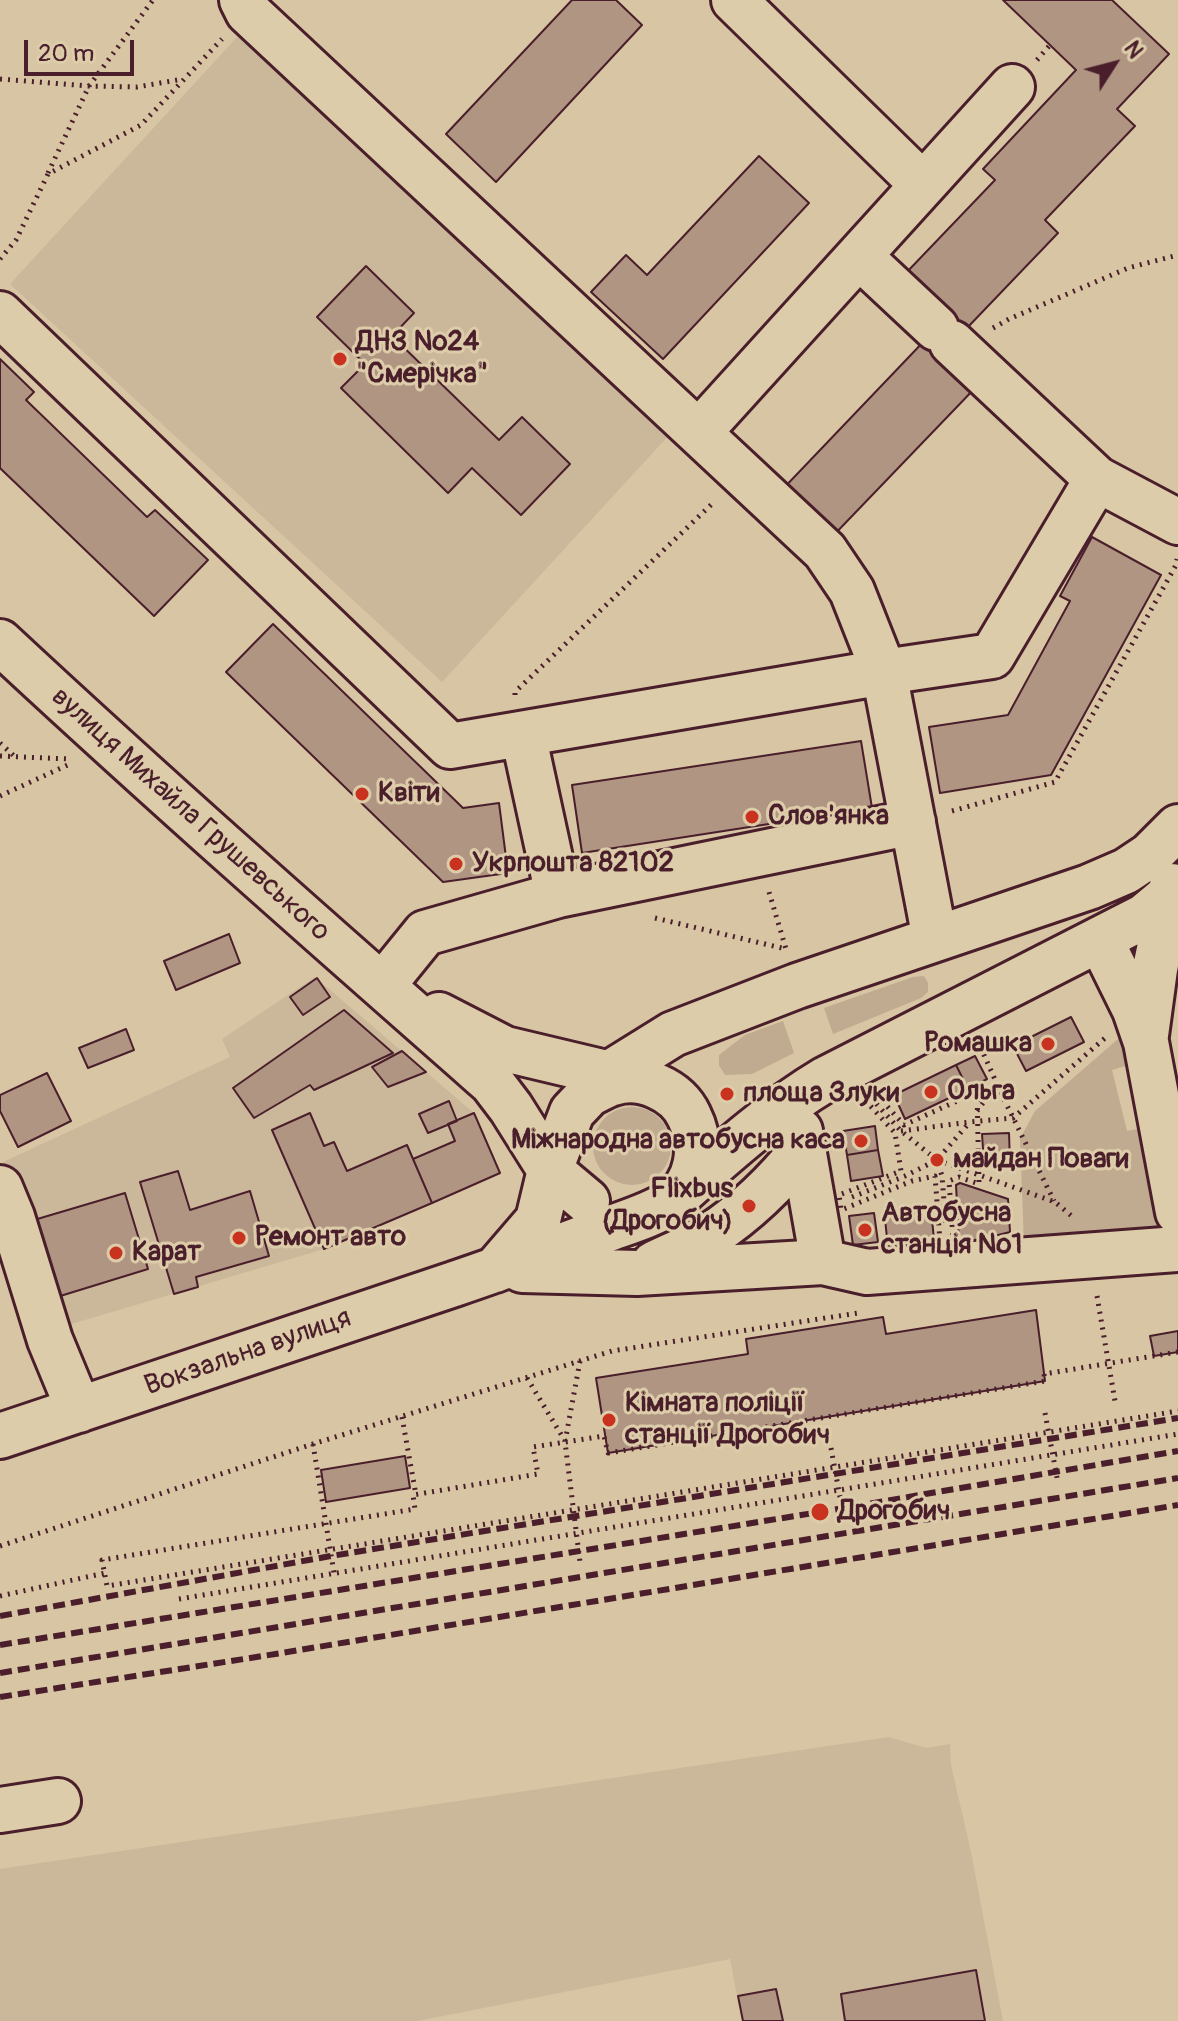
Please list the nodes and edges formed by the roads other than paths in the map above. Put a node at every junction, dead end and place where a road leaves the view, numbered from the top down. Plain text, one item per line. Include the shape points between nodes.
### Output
1 (734, 0) edge
2 (245, 6) edge
3 (1012, 87) dead end
4 (923, 185) junction
5 (859, 256) junction
6 (0, 314) edge
7 (699, 432) junction
8 (1097, 479) junction
9 (1178, 522) edge
10 (0, 642) edge
11 (884, 672) junction
12 (523, 734) junction
13 (913, 822) junction
14 (1178, 827) edge
15 (1175, 885) edge
16 (558, 895) junction
17 (935, 939) junction
18 (1100, 939) junction
19 (382, 986) junction
20 (1140, 1026) junction
21 (613, 1083) junction
22 (794, 1098) junction
23 (803, 1149) junction
24 (557, 1154) junction
25 (0, 1188) edge
26 (658, 1208) junction
27 (1178, 1212) edge
28 (1178, 1249) edge
29 (823, 1262) junction
30 (495, 1270) junction
31 (637, 1273) junction
32 (79, 1410) junction
33 (0, 1436) edge
34 (58, 1801) dead end
35 (0, 1810) edge

1 - 4 street
2 - 7 street
3 - 4 street
4 - 5 street
5 - 7 street
5 - 8 street
6 - 12 street via 450,746
7 - 11 street via 825,551 852,591
8 - 9 street
8 - 11 street via 992,656
10 - 19 street, вулиця Михайла Грушевського
11 - 12 street
11 - 13 street
12 - 16 street
13 - 16 street
13 - 17 street
14 - 17 street via 1126,871
15 - 18 street via 1145,916
15 - 20 street
16 - 19 street via 425,933
17 - 21 street via 673,1034
18 - 20 street
18 - 22 street
19 - 21 street, вулиця Михайла Грушевського via 505,1049
19 - 24 street, вулиця Михайла Грушевського via 492,1083
20 - 27 street
21 - 24 street via 572,1112
21 - 26 street, вулиця Михайла Грушевського via 666,1090 686,1108 695,1127 695,1169 685,1188
22 - 23 street
22 - 26 street
23 - 29 street
23 - 31 street via 749,1206 708,1237
24 - 26 street, вулиця Михайла Грушевського via 587,1201 603,1210 620,1215
24 - 30 street via 538,1220
25 - 32 street
26 - 30 street, Вокзальна вулиця
28 - 29 street via 867,1272
29 - 31 street
30 - 31 street
30 - 32 street, Вокзальна вулиця
32 - 33 street, Вокзальна вулиця
34 - 35 street

